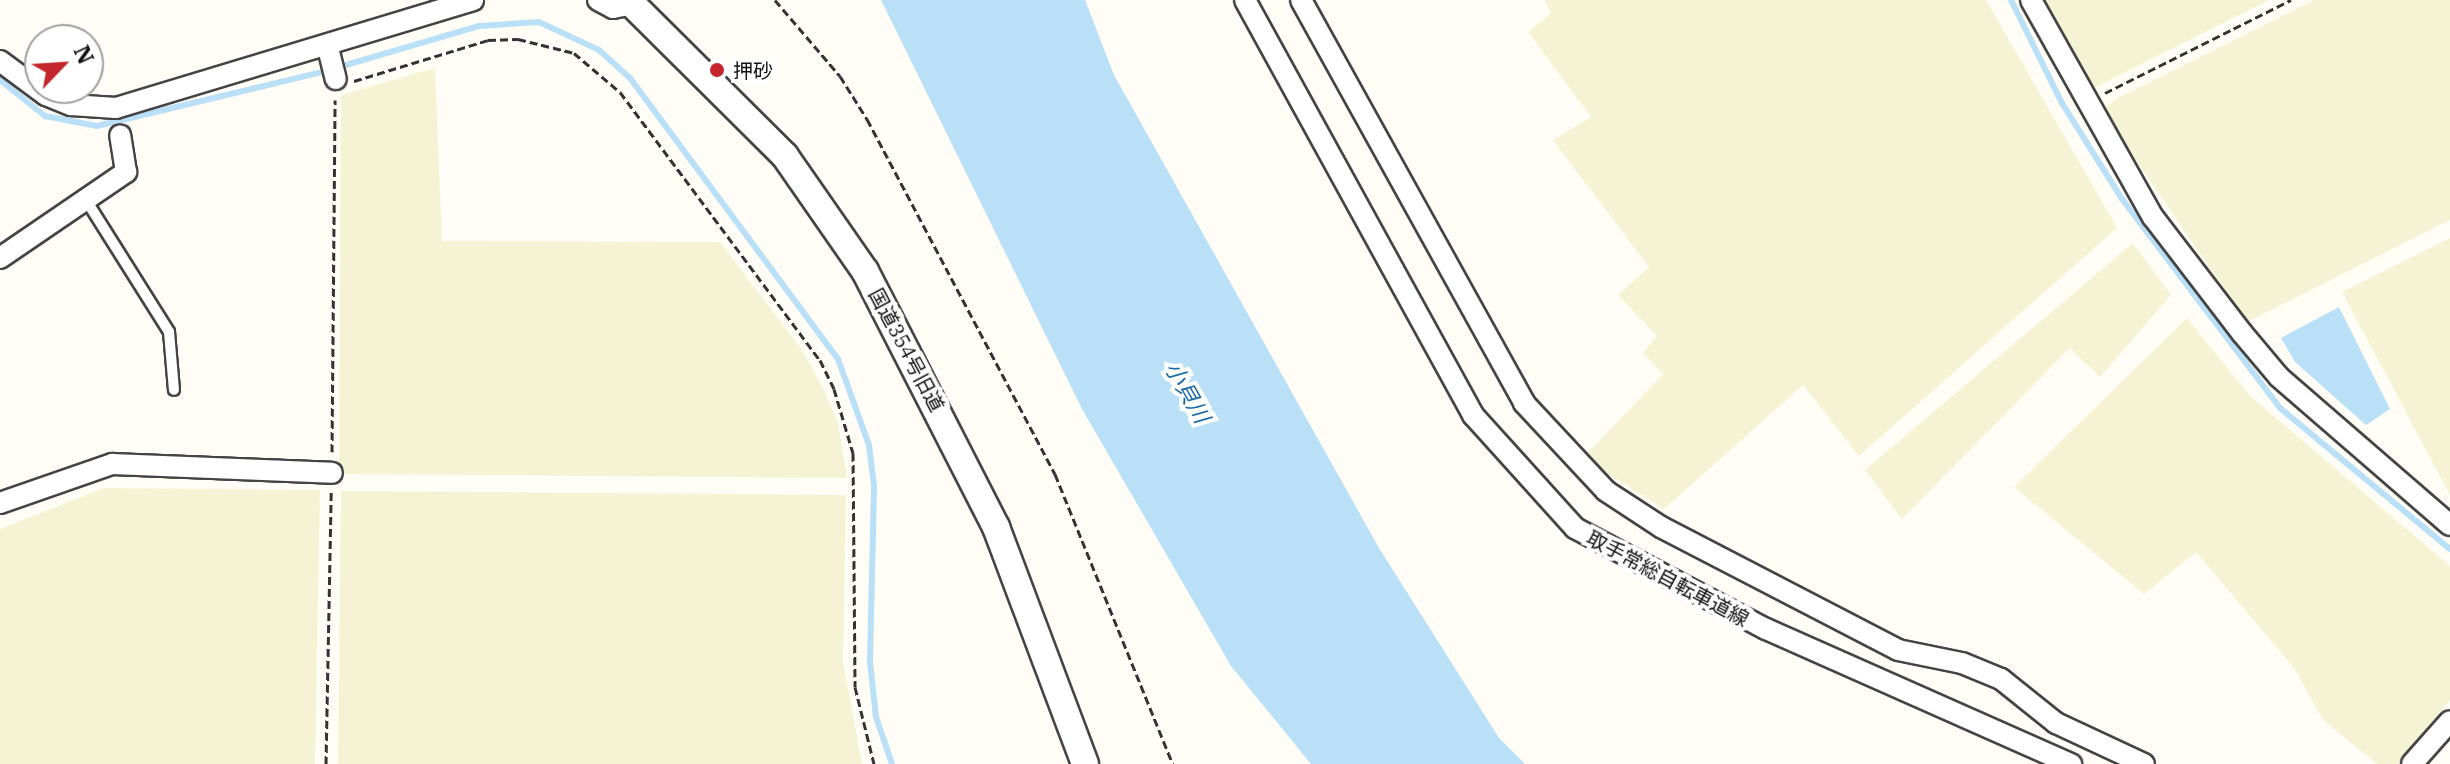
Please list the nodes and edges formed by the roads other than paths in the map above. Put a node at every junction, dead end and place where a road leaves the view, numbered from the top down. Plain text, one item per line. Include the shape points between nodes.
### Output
1 (473, 0) edge
2 (598, 0) edge
3 (1245, 0) edge
4 (1301, 0) edge
5 (2031, 0) edge
6 (631, 2) edge
7 (0, 61) edge
8 (118, 120) junction
9 (86, 200) junction
10 (0, 258) edge
11 (174, 390) dead end
12 (332, 473) road end
13 (0, 503) edge
14 (2450, 525) edge
15 (2450, 721) edge
16 (1085, 764) edge
17 (2071, 764) edge
18 (2144, 764) edge
19 (2412, 764) edge

1 - 8 street via 333,68
2 - 6 street via 613,8
3 - 17 street, 取手常総自転車道線 via 1473,415 1575,528 1766,629
4 - 18 street via 1524,403 1606,491 1661,527 1898,650 2001,679 2056,723
5 - 14 street via 2153,217 2279,377
6 - 16 street, 国道354号旧道 via 785,156 865,271 996,527
7 - 8 street via 46,95
8 - 9 street via 126,172
9 - 10 street
9 - 11 lane via 169,332
12 - 13 street via 112,464
15 - 19 street

